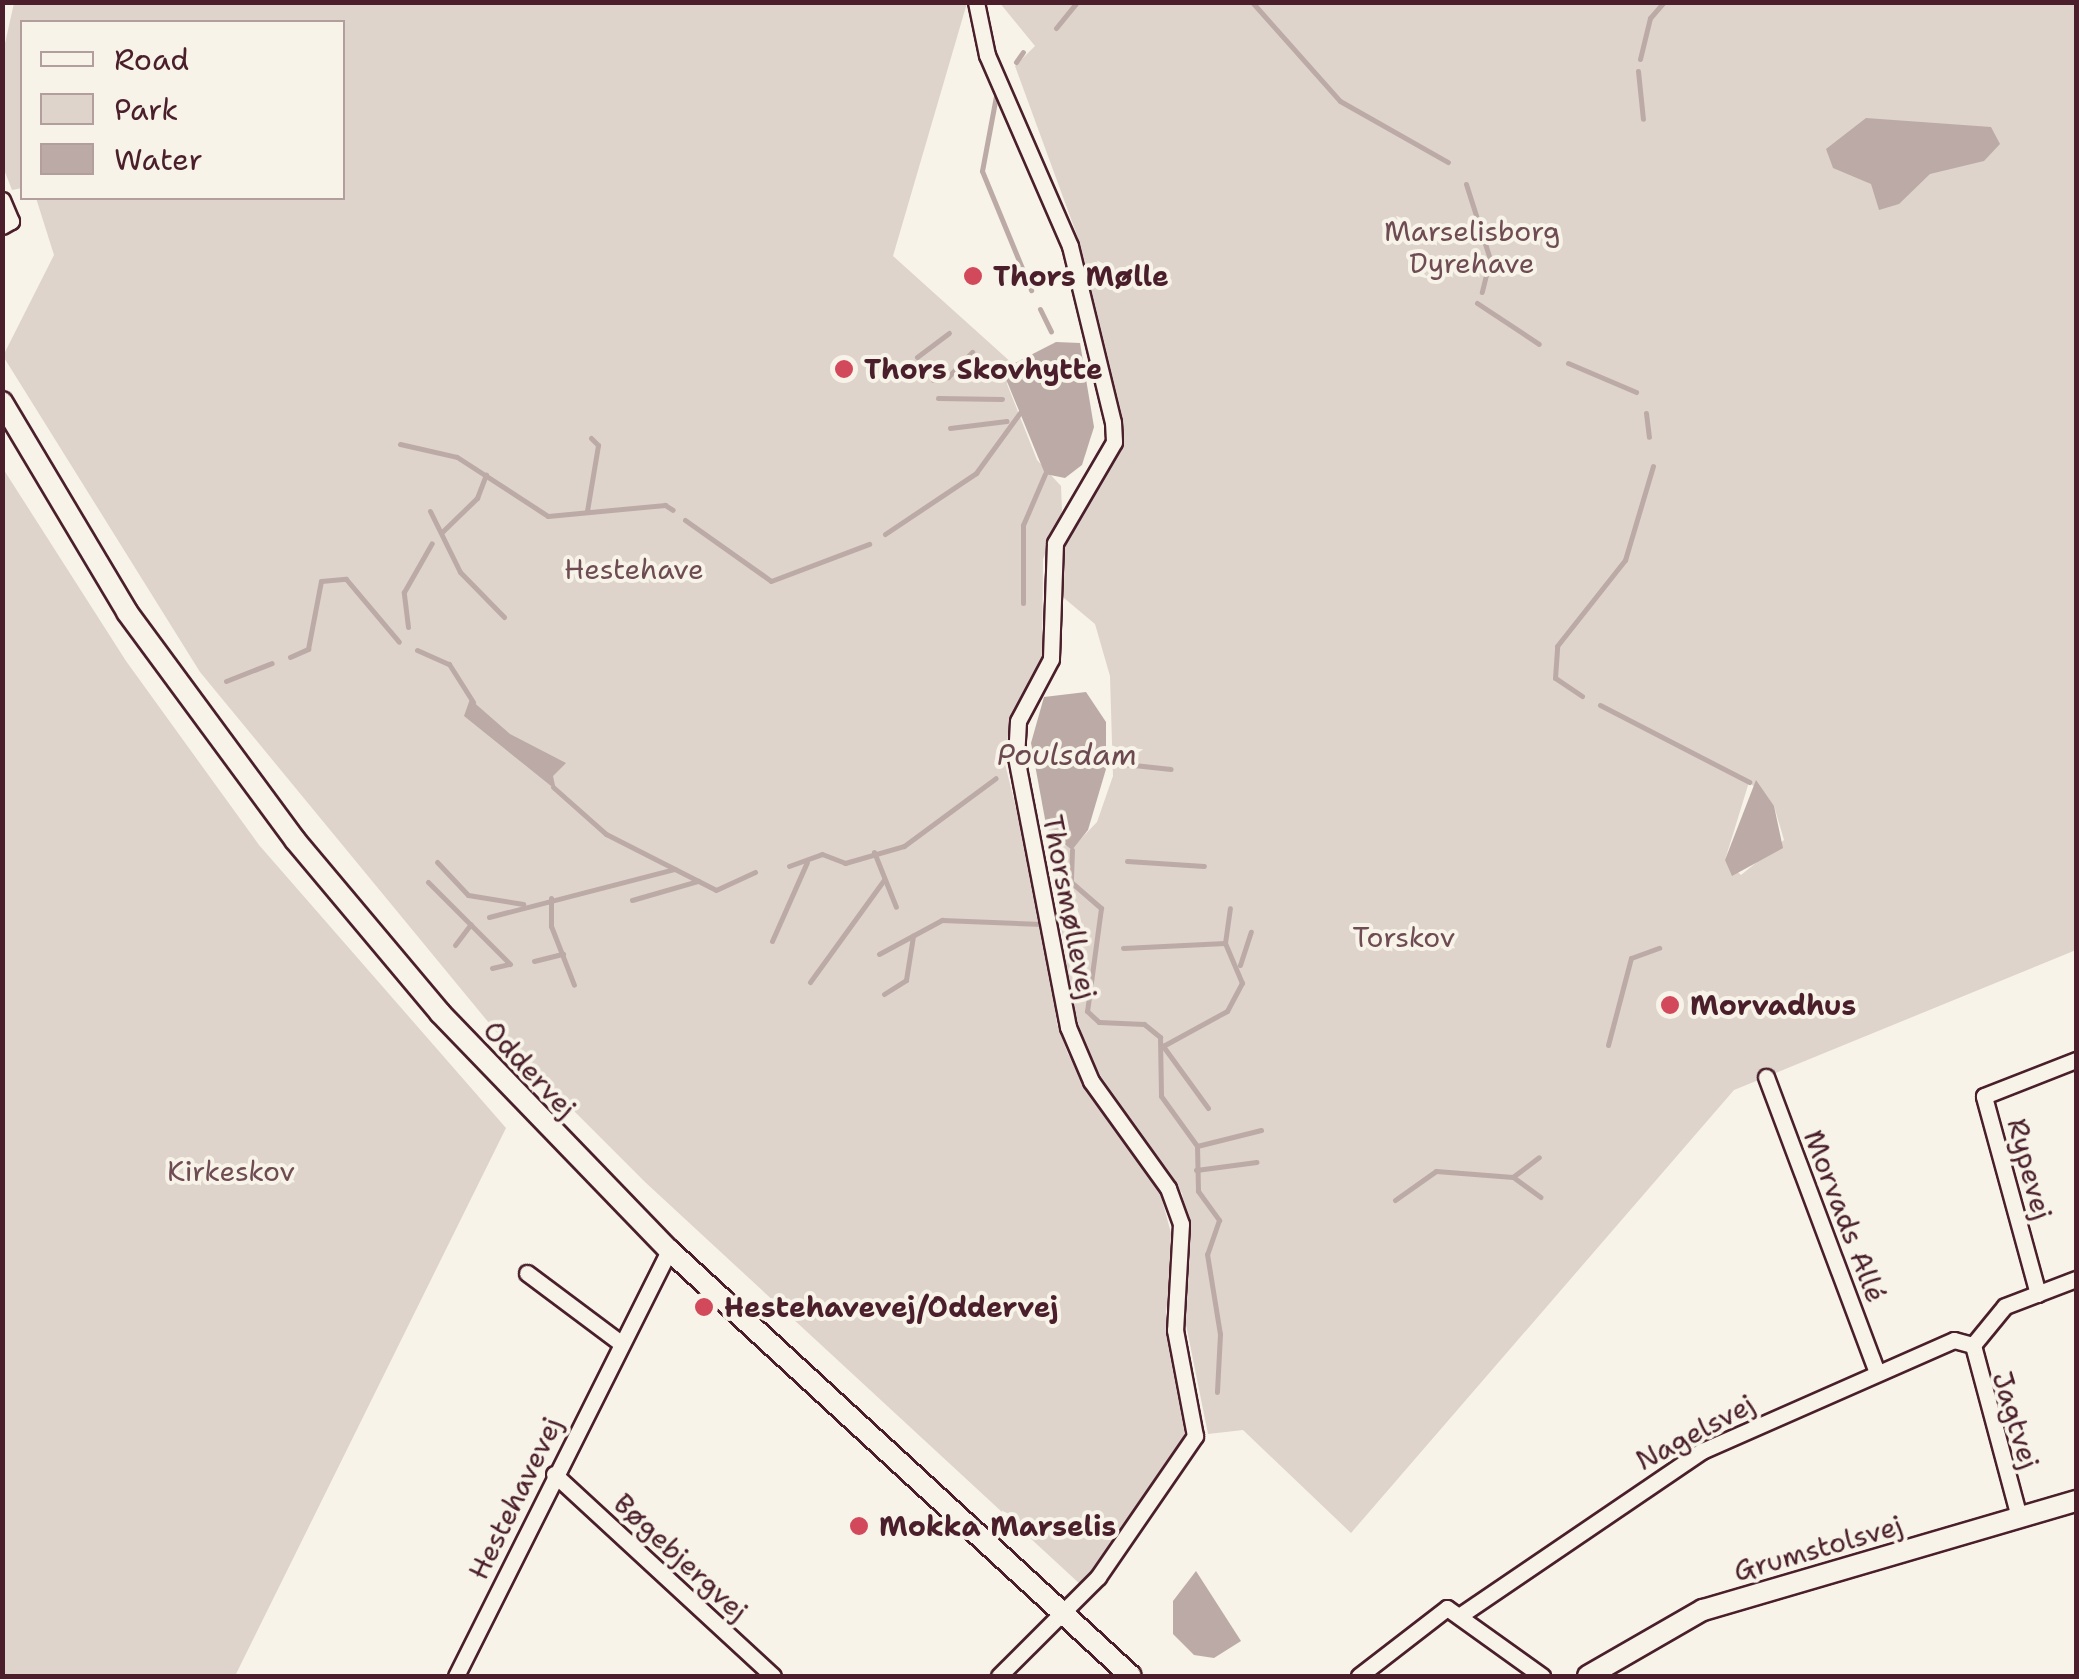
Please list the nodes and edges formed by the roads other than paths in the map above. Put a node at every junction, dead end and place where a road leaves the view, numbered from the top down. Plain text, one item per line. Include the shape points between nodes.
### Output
1 (976, 2) edge
2 (2, 200) edge
3 (2, 226) edge
4 (2, 402) edge
5 (2076, 1060) edge
6 (1766, 1077) dead end
7 (669, 1250) junction
8 (526, 1273) dead end
9 (2076, 1279) edge
10 (2038, 1294) junction
11 (618, 1341) junction
12 (1973, 1345) junction
13 (1878, 1372) junction
14 (554, 1474) junction
15 (2076, 1501) edge
16 (2019, 1517) junction
17 (1462, 1614) junction
18 (1065, 1615) junction
19 (457, 1676) edge
20 (774, 1676) edge
21 (998, 1676) edge
22 (1131, 1676) edge
23 (1359, 1676) edge
24 (1542, 1676) edge
25 (1588, 1676) edge

1 - 18 street, Thorsmøllevej via 981,39 1070,246 1113,422 1114,442 1055,543 1051,659 1018,721 1016,757 1068,1027 1090,1081 1168,1188 1181,1224 1176,1330 1195,1436
2 - 3 street via 12,221
4 - 7 street, Oddervej via 127,612 295,840 508,1088
5 - 10 street, Rypevej via 1984,1096
6 - 13 street, Morvads Allé
7 - 11 street, Hestehavevej
7 - 18 street, Oddervej
8 - 11 street
9 - 10 street, Jagtvej
10 - 12 street, Jagtvej via 1989,1317
11 - 14 street, Hestehavevej
12 - 13 street, Nagelsvej via 1954,1340
12 - 16 street, Jagtvej
13 - 17 street, Nagelsvej via 1673,1466
14 - 19 street, Hestehavevej
14 - 20 street, Bøgebjergvej
15 - 16 street, Grumstolsvej
16 - 25 street, Grumstolsvej via 1703,1610
17 - 23 street, Nagelsvej via 1438,1610
17 - 24 street
18 - 21 street, Thorsmøllevej
18 - 22 street, Oddervej

